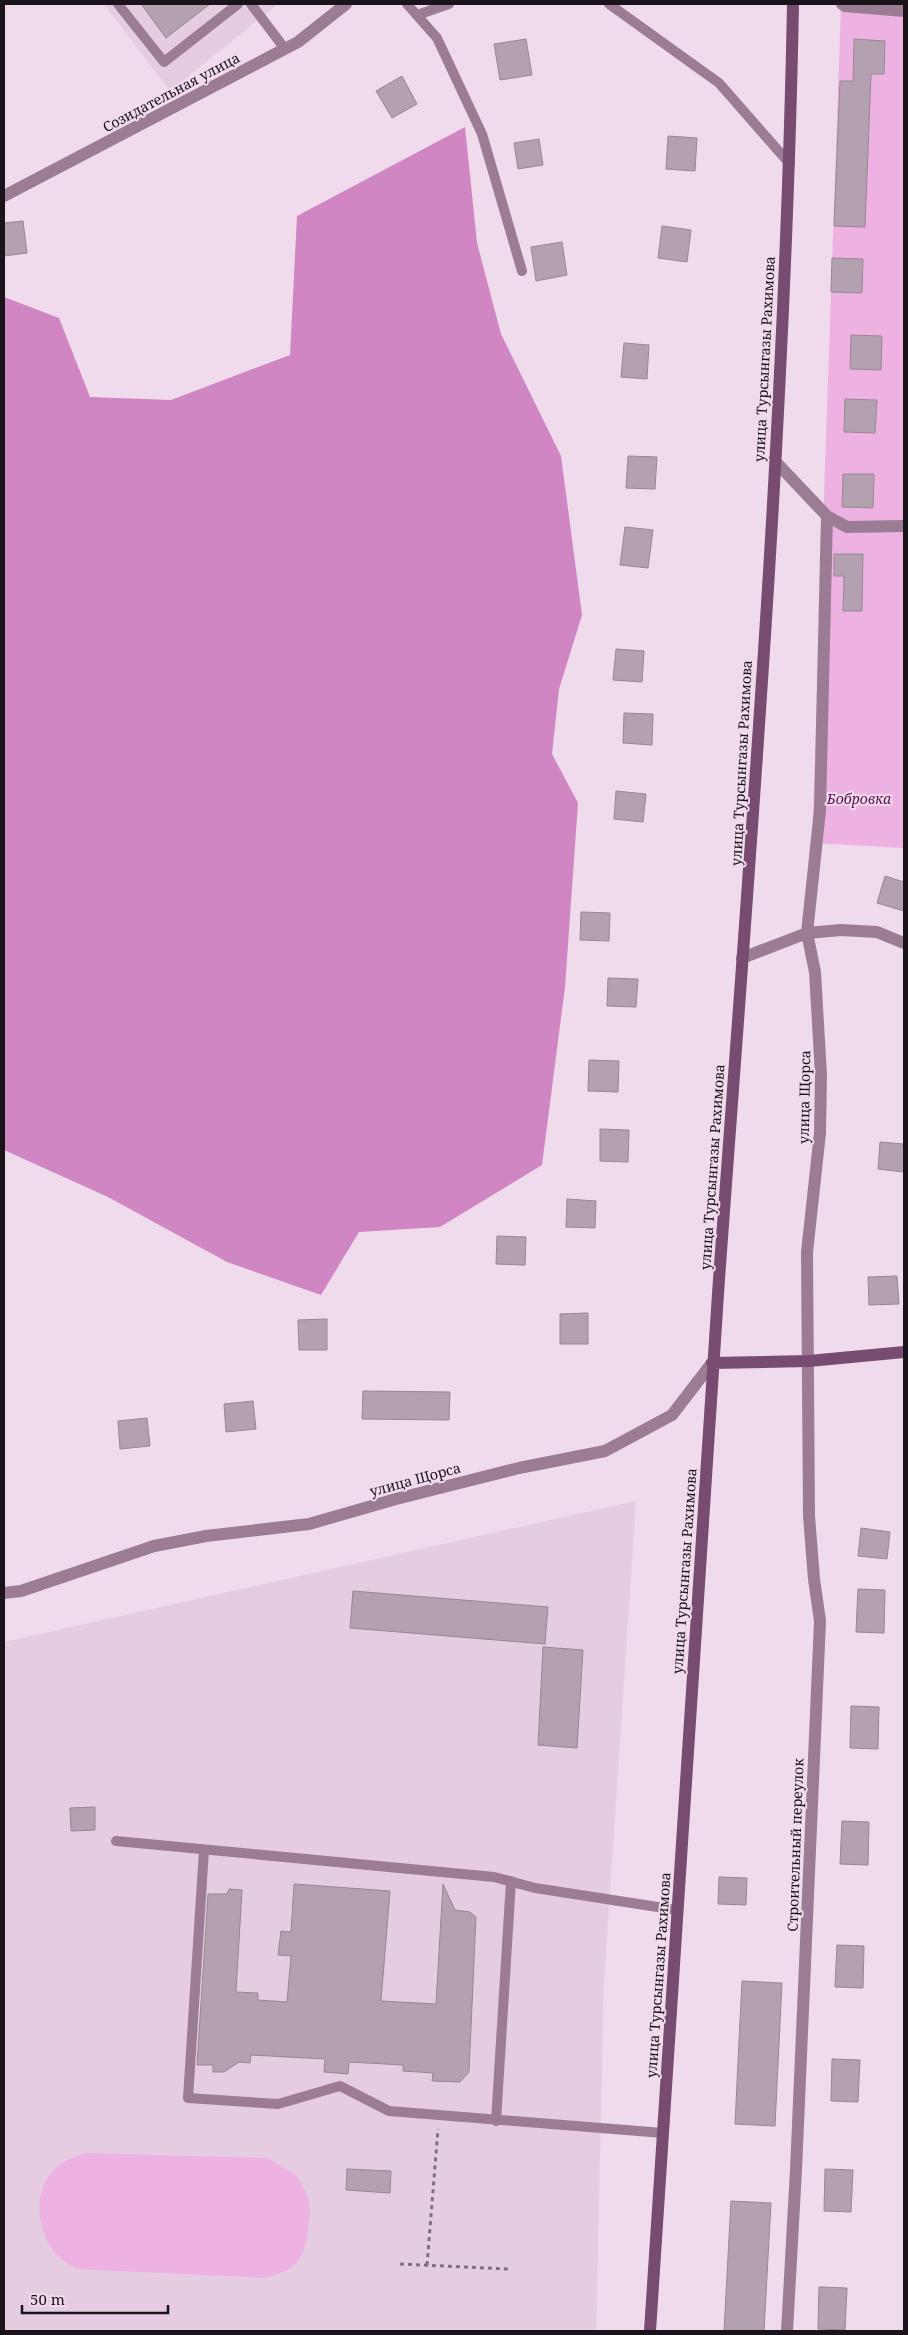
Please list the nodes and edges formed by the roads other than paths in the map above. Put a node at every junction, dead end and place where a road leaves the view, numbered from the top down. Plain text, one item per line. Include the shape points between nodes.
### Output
1 (118, 4) edge
2 (238, 4) edge
3 (251, 4) edge
4 (346, 4) edge
5 (407, 4) edge
6 (449, 4) edge
7 (608, 4) edge
8 (793, 4) edge
9 (842, 4) edge
10 (904, 11) edge
11 (417, 15) junction
12 (285, 49) junction
13 (790, 164) junction
14 (4, 196) edge
15 (522, 270) dead end
16 (774, 460) junction
17 (827, 516) junction
18 (904, 526) edge
19 (807, 933) junction
20 (904, 943) edge
21 (742, 958) junction
22 (904, 1352) edge
23 (808, 1361) junction
24 (712, 1363) junction
25 (4, 1593) edge
26 (116, 1841) dead end
27 (204, 1850) junction
28 (511, 1881) junction
29 (677, 1910) junction
30 (496, 2121) junction
31 (663, 2133) junction
32 (650, 2331) edge
33 (787, 2331) edge

1 - 2 lane via 164,62
3 - 12 lane
4 - 12 street, Созидательная улица
5 - 11 lane
6 - 11 lane
7 - 13 lane via 719,84
8 - 13 street, улица Турсынгазы Рахимова
9 - 10 street
11 - 15 lane via 437,38 482,134
12 - 14 street, Созидательная улица
13 - 16 street, улица Турсынгазы Рахимова
16 - 17 street
16 - 21 street, улица Турсынгазы Рахимова via 748,904
17 - 18 street via 847,527
17 - 19 street, улица Щорса via 820,810
19 - 20 street via 877,932
19 - 21 street
19 - 23 street, улица Щорса via 815,972 821,1075 820,1134 807,1252
21 - 24 street, улица Турсынгазы Рахимова
22 - 23 street
23 - 24 street
23 - 33 street, Строительный переулок via 809,1516 820,1621
24 - 25 street, улица Щорса via 672,1414 605,1451 500,1473 309,1524 206,1536 154,1546 30,1588
24 - 29 street, улица Турсынгазы Рахимова
26 - 27 lane
27 - 28 lane
27 - 30 lane via 188,2098 278,2104 340,2086 388,2111
28 - 29 lane via 535,1888
28 - 30 lane
29 - 31 street, улица Турсынгазы Рахимова
30 - 31 lane
31 - 32 street, улица Турсынгазы Рахимова

